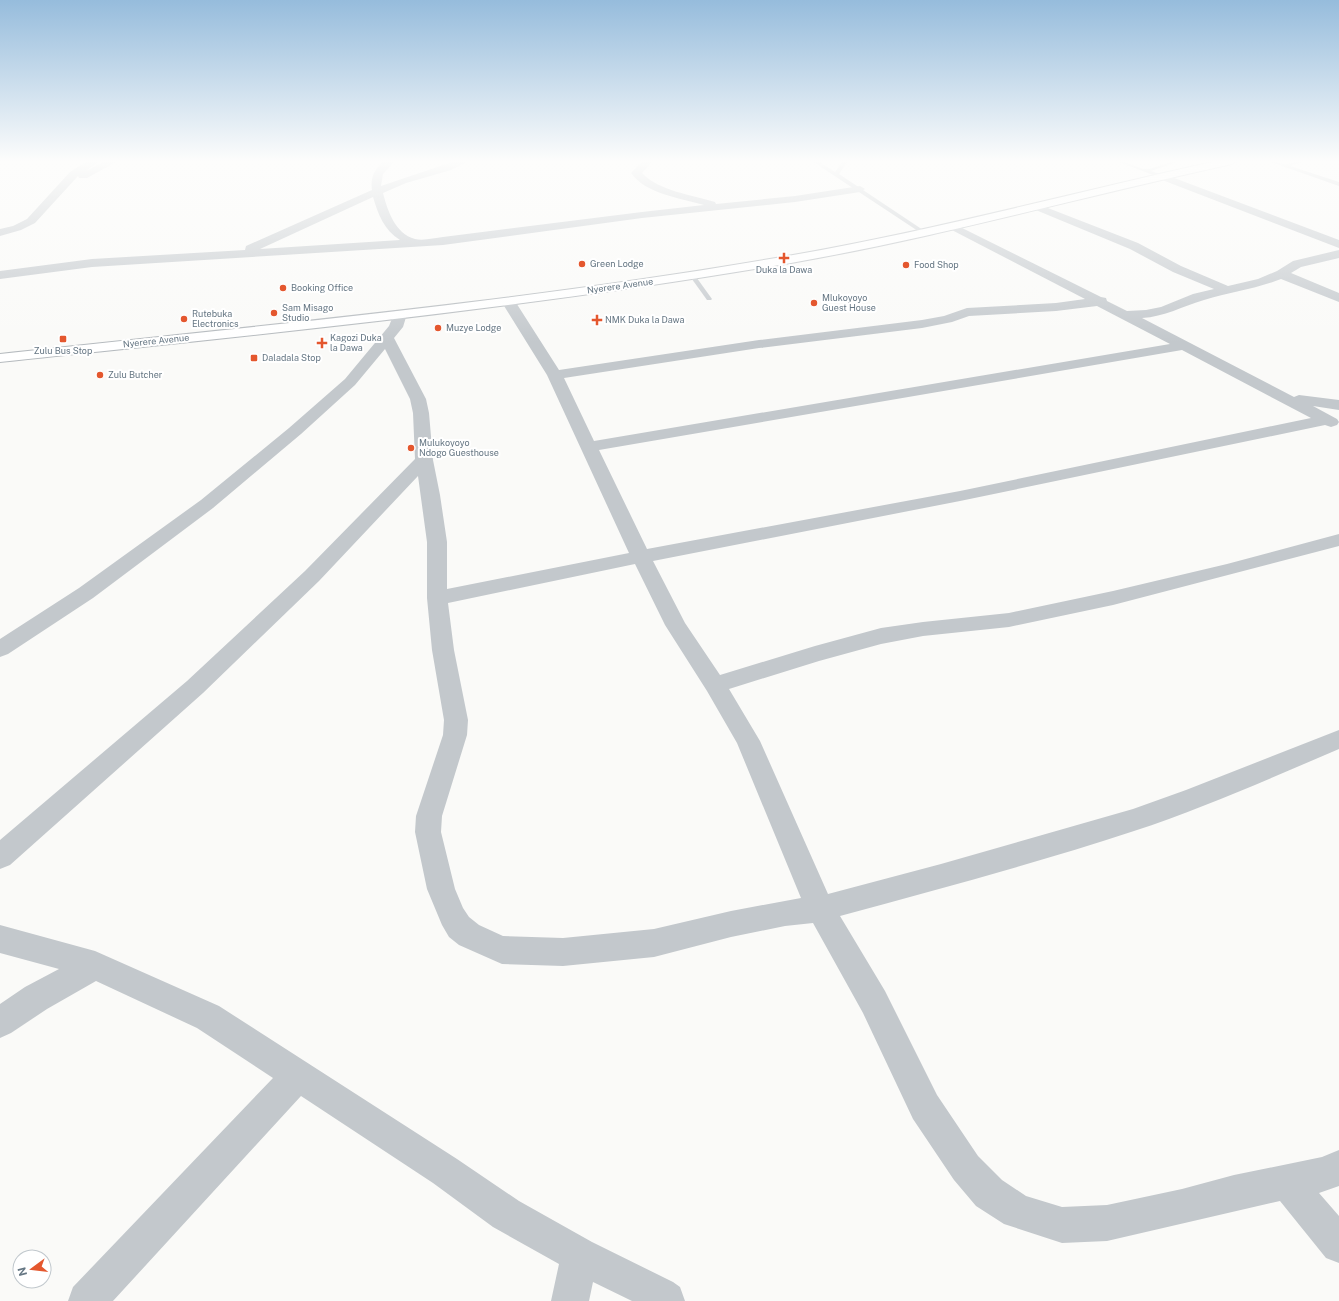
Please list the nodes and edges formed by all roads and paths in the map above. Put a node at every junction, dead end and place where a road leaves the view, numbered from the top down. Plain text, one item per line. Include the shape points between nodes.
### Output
1 (30, 222) edge
2 (308, 222) edge
3 (389, 222) edge
4 (593, 222) edge
5 (909, 222) edge
6 (970, 222) edge
7 (1074, 222) edge
8 (1279, 222) edge
9 (952, 226) junction
10 (1339, 231) edge
11 (924, 232) junction
12 (1308, 233) junction
13 (0, 234) edge
14 (413, 243) junction
15 (1339, 244) edge
16 (235, 254) junction
17 (1339, 254) edge
18 (1281, 274) junction
19 (0, 275) edge
20 (692, 275) junction
21 (1227, 290) junction
22 (1339, 298) edge
23 (709, 300) dead end
24 (508, 301) junction
25 (1100, 301) junction
26 (400, 314) junction
27 (1126, 315) junction
28 (387, 338) junction
29 (1183, 346) junction
30 (0, 358) edge
31 (555, 375) junction
32 (1283, 399) junction
33 (1339, 405) edge
34 (1333, 423) edge
35 (588, 447) junction
36 (424, 460) junction
37 (1339, 540) edge
38 (641, 557) junction
39 (437, 598) junction
40 (0, 649) edge
41 (715, 685) junction
42 (1339, 739) edge
43 (0, 857) edge
44 (820, 909) junction
45 (0, 940) edge
46 (95, 965) junction
47 (0, 1022) edge
48 (297, 1076) junction
49 (1339, 1167) edge
50 (1288, 1183) junction
51 (1339, 1245) edge
52 (579, 1255) junction
53 (88, 1301) edge
54 (570, 1301) edge
55 (666, 1301) edge

1 - 13 street
2 - 16 street
3 - 14 street via 393,230
4 - 14 street
5 - 11 lane
6 - 9 main road, Nyerere Avenue
7 - 21 street via 1134,246 1177,269
8 - 12 street
9 - 11 main road, Nyerere Avenue
9 - 25 street
10 - 12 street
11 - 20 main road, Nyerere Avenue via 834,252
12 - 15 street
14 - 16 street
16 - 19 street via 92,263
17 - 18 street via 1297,264
18 - 21 street via 1262,282
18 - 22 street
20 - 23 lane
20 - 24 main road, Nyerere Avenue
21 - 27 street via 1155,312
24 - 26 main road, Nyerere Avenue
24 - 31 street
25 - 27 street
25 - 31 street via 1056,307 967,312 922,324 759,344
26 - 28 street via 396,327
26 - 30 main road, Nyerere Avenue
27 - 29 street
28 - 36 street via 418,399
28 - 40 street via 350,382 208,504 86,593
29 - 32 street
29 - 35 street
31 - 35 street
32 - 33 street
32 - 34 street
34 - 38 street
35 - 38 street
36 - 39 street via 437,542
36 - 43 street via 312,576 195,687
37 - 41 street via 1113,598 1009,620 881,636
38 - 39 street
38 - 41 street via 676,625
39 - 44 street via 443,650 456,720 455,735 429,816 428,832 441,889 452,916 469,935 502,950 563,952 654,943 731,924
41 - 44 street via 748,741
42 - 44 street via 1195,798 1133,820
44 - 50 street via 874,1002 925,1108 966,1168 989,1193 1018,1210 1062,1225 1107,1224 1234,1193
45 - 46 street
46 - 47 street via 36,998
46 - 48 street via 208,1018
48 - 52 street via 445,1171 506,1214
48 - 53 street
49 - 50 street via 1325,1174
50 - 51 street
52 - 54 street
52 - 55 street via 660,1295

